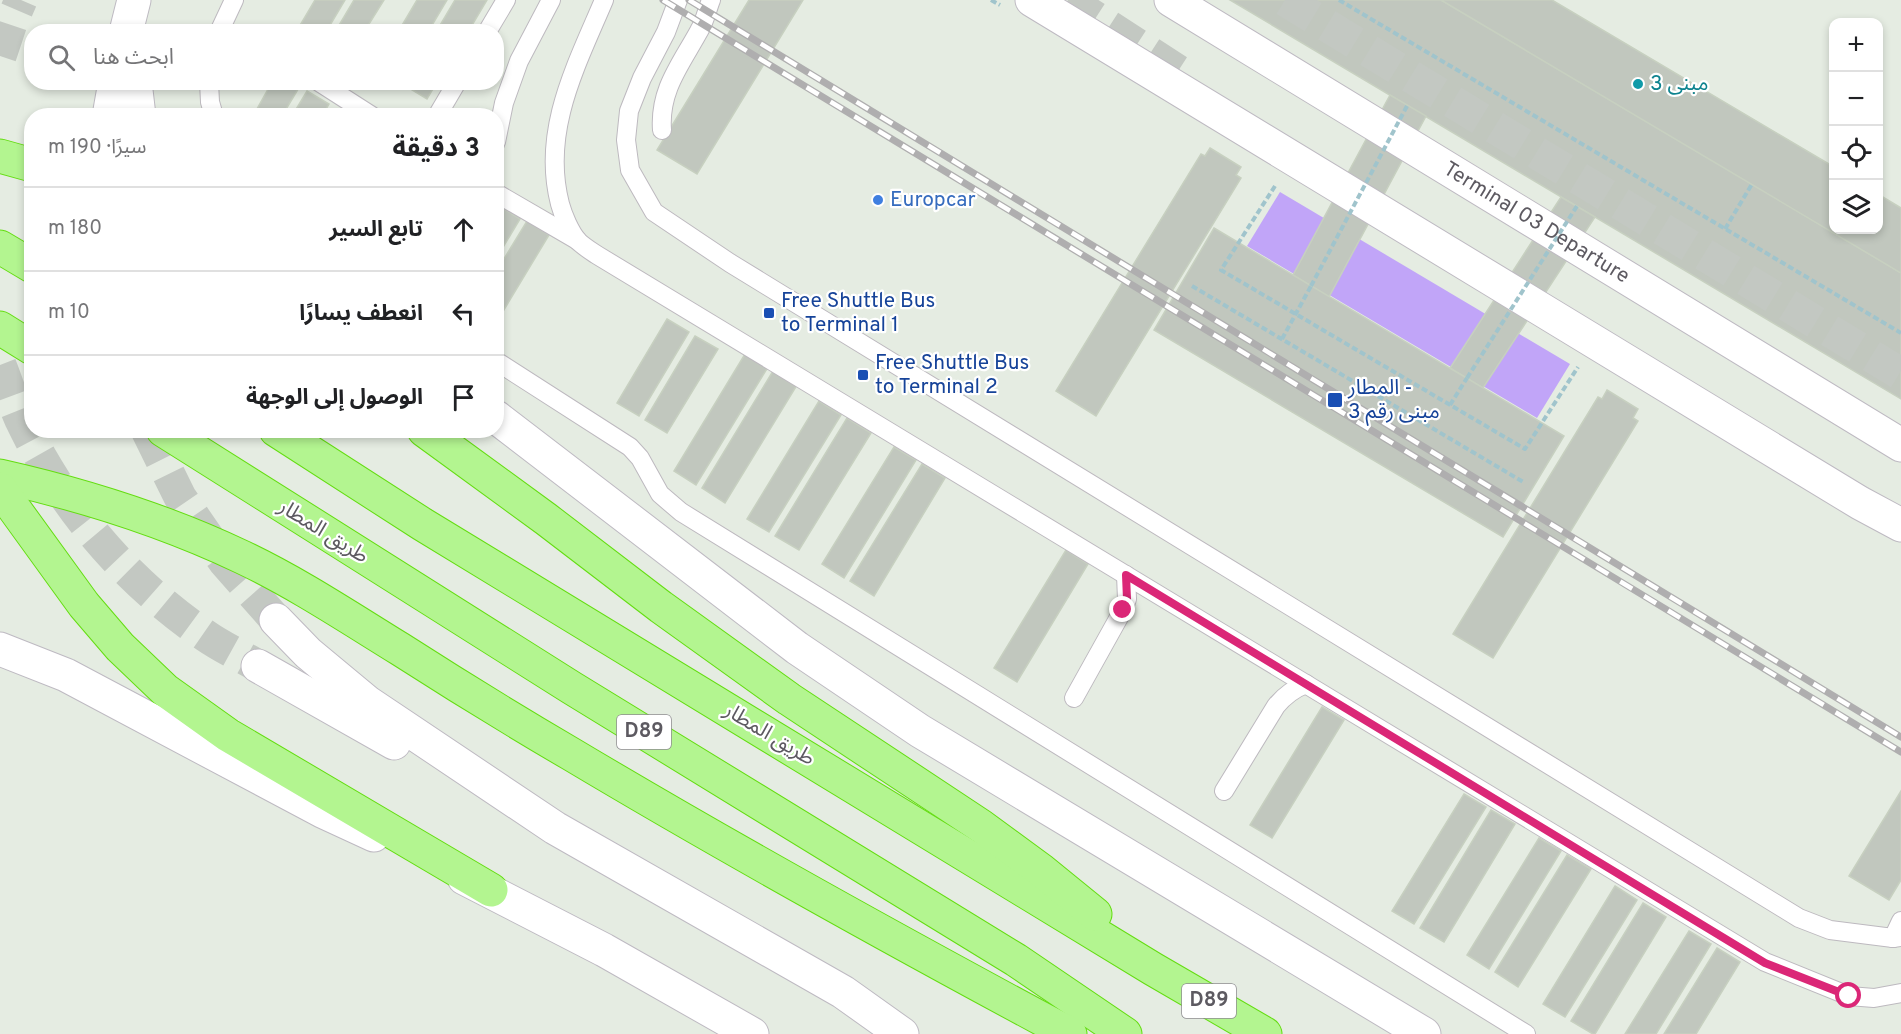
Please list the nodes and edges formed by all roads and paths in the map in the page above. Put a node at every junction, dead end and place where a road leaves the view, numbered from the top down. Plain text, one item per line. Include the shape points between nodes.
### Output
1 (234, 0) edge
2 (506, 0) edge
3 (551, 0) edge
4 (604, 0) edge
5 (678, 0) edge
6 (711, 0) edge
7 (1032, 0) edge
8 (1171, 0) edge
9 (1339, 0) edge
10 (223, 24) edge
11 (492, 24) edge
12 (114, 90) edge
13 (136, 90) edge
14 (209, 90) edge
15 (332, 90) edge
16 (452, 90) edge
17 (1407, 106) dead end
18 (110, 108) edge
19 (138, 108) edge
20 (212, 108) edge
21 (360, 108) edge
22 (442, 108) edge
23 (503, 108) edge
24 (662, 130) dead end
25 (0, 156) edge
26 (24, 163) edge
27 (1281, 178) dead end
28 (1752, 184) dead end
29 (504, 198) edge
30 (1576, 207) dead end
31 (1725, 229) junction
32 (577, 240) junction
33 (0, 247) edge
34 (24, 261) edge
35 (1192, 286) dead end
36 (0, 328) edge
37 (1901, 333) edge
38 (1282, 339) junction
39 (24, 343) edge
40 (1581, 362) dead end
41 (504, 366) edge
42 (1450, 405) junction
43 (504, 423) edge
44 (176, 438) edge
45 (288, 438) edge
46 (435, 438) edge
47 (1901, 445) edge
48 (0, 476) edge
49 (1526, 483) dead end
50 (0, 489) edge
51 (1901, 525) edge
52 (1126, 575) junction
53 (276, 620) tunnel mouth
54 (0, 649) edge
55 (258, 666) tunnel mouth
56 (1306, 684) junction
57 (1074, 698) dead end
58 (1224, 791) dead end
59 (555, 828) junction
60 (491, 890) junction
61 (1901, 921) edge
62 (1897, 938) edge
63 (1153, 969) junction
64 (1901, 993) edge
65 (752, 1034) edge
66 (902, 1034) edge
67 (1070, 1034) edge
68 (1125, 1034) edge
69 (1265, 1034) edge
70 (1424, 1034) edge
71 (1526, 1034) edge

1 - 10 lane
2 - 11 lane
3 - 23 lane via 519,61
4 - 32 lane via 570,80 554,152 560,204
5 - 62 lane via 629,111 626,140 630,170 654,212 740,269 1798,918 1830,930
6 - 24 lane via 701,28 665,94
7 - 51 main road
8 - 47 main road, Terminal 03 Departure
9 - 31 path
12 - 18 main road
13 - 19 main road
14 - 20 lane
15 - 21 lane
16 - 22 lane
17 - 38 path, bridge
25 - 26 highway
27 - 42 path via 1221,270
28 - 31 path
29 - 32 lane
30 - 42 path, bridge
31 - 37 path
32 - 52 lane
33 - 34 highway
35 - 38 path
36 - 39 highway
38 - 49 path
40 - 42 path via 1525,449
41 - 71 lane via 630,447 660,494 681,512
43 - 70 main road via 797,648 920,731
44 - 68 highway, طريق المطار / D89 via 1016,960
45 - 63 highway, طريق المطار / D89 via 432,530
46 - 63 highway via 780,693 1041,870
48 - 67 highway via 134,512 244,558 302,589 759,865
50 - 60 highway via 84,605 165,690 228,735
52 - 56 lane
52 - 57 lane via 1127,599 1123,610
53 - 59 main road via 308,654 367,702
54 - 60 main road via 66,675 322,811
55 - 59 main road
56 - 58 lane via 1294,688 1276,705
56 - 64 lane via 1765,963 1849,996 1874,998
59 - 66 main road via 843,992
60 - 65 main road
61 - 62 lane
63 - 69 highway, طريق المطار / D89

